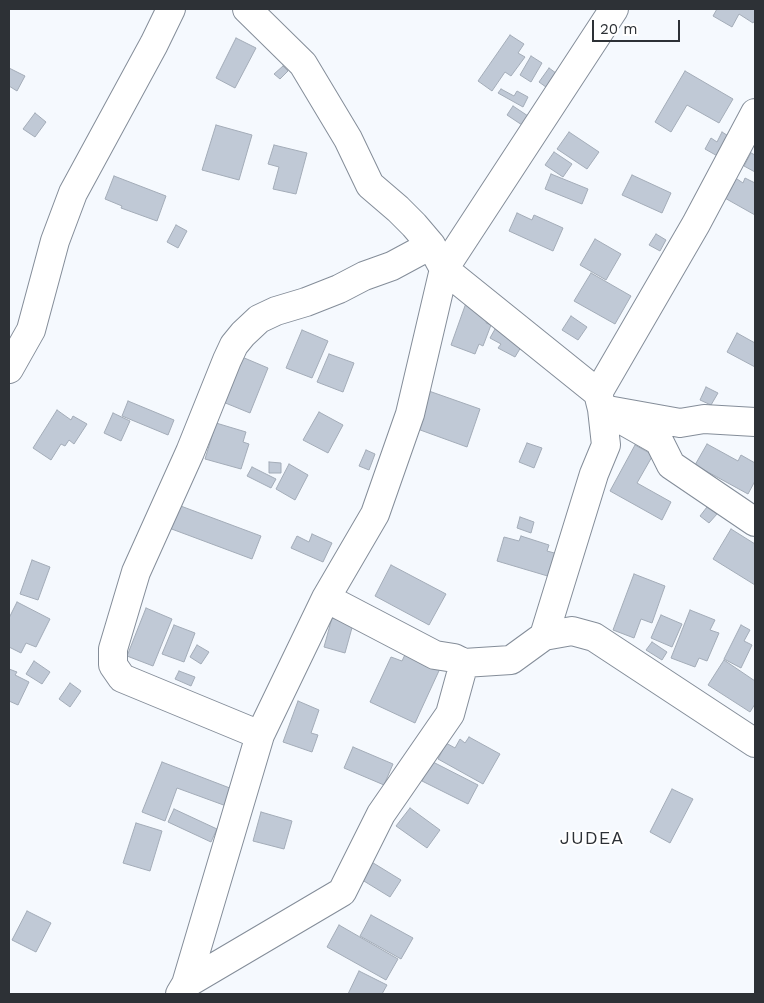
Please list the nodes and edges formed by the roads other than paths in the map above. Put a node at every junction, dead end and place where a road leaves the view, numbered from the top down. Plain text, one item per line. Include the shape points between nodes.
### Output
1 (171, 9) edge
2 (247, 9) edge
3 (614, 9) edge
4 (755, 113) edge
5 (431, 245) junction
6 (444, 269) junction
7 (9, 369) edge
8 (600, 401) junction
9 (755, 422) edge
10 (755, 522) edge
11 (326, 598) junction
12 (544, 636) junction
13 (464, 663) junction
14 (260, 735) junction
15 (755, 743) edge
16 (183, 989) edge

1 - 7 street via 72,193 55,241 31,330
2 - 5 street via 303,64 348,139 370,185 404,214
3 - 6 street
4 - 8 street
5 - 6 street
5 - 14 street via 339,289 259,319 243,334 227,360 136,572 113,649 113,665 122,678
6 - 8 street
6 - 11 street via 410,414 375,514
8 - 9 street via 680,424 704,419
8 - 10 street via 659,441 671,465
8 - 12 street via 606,445
11 - 13 street via 435,655
11 - 14 street
12 - 13 street via 511,660
12 - 15 street via 572,631 594,637
13 - 16 street via 450,714 381,814 342,892
14 - 16 street

